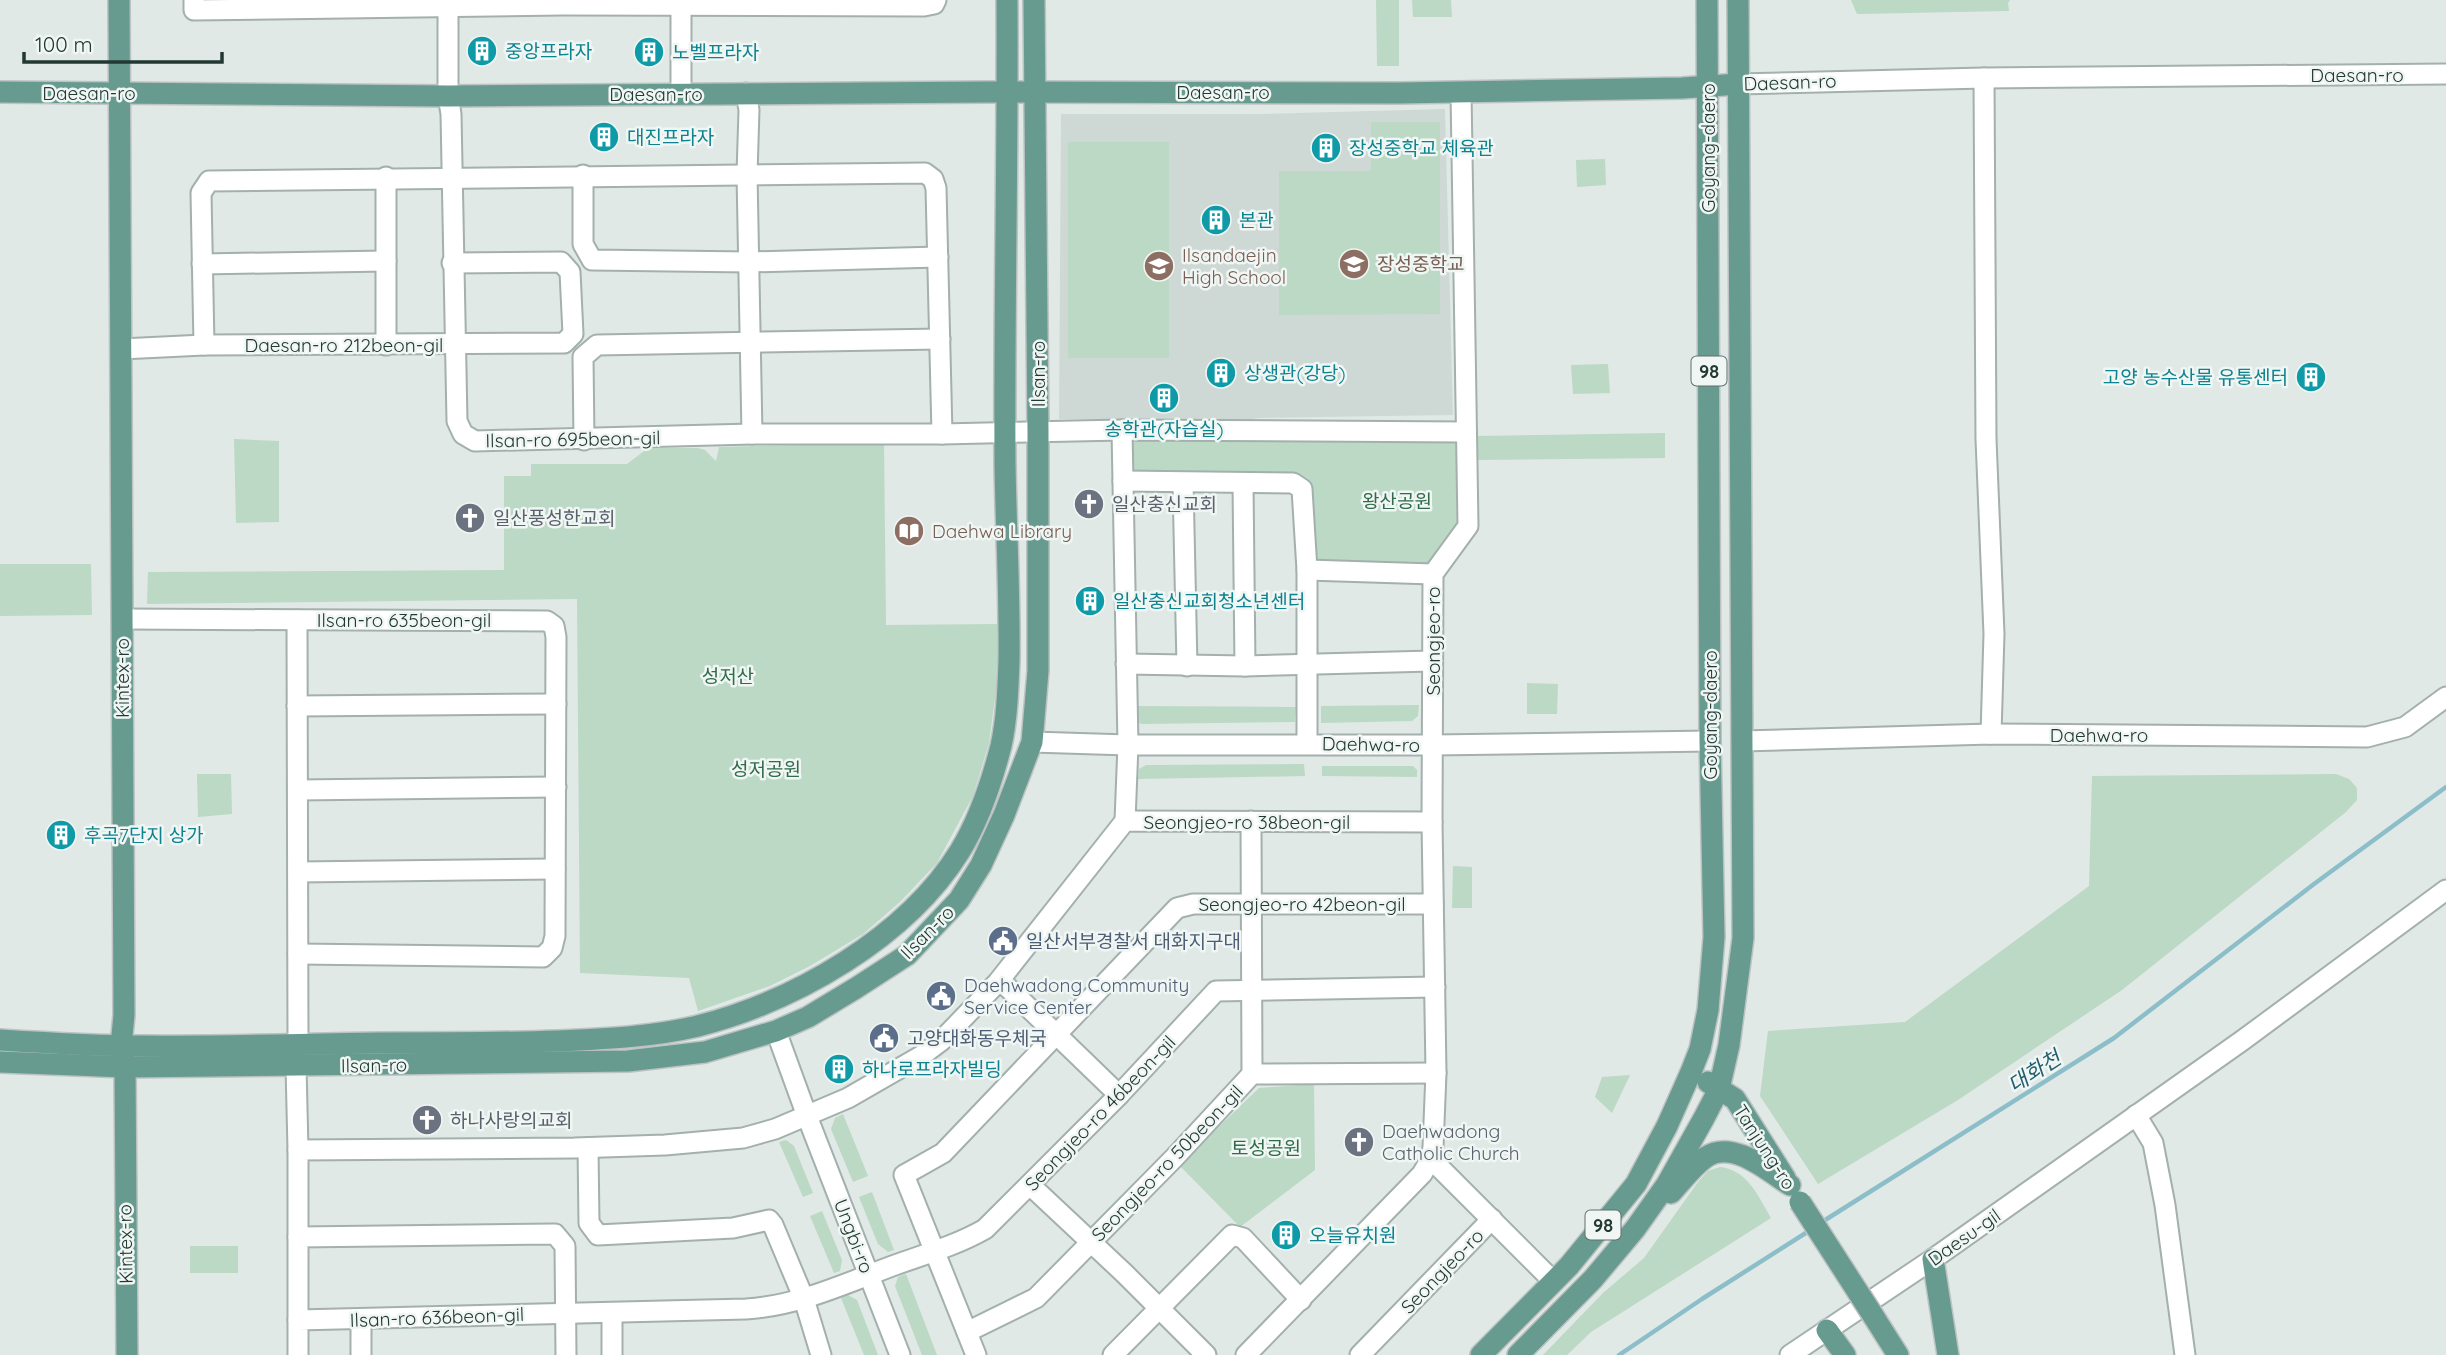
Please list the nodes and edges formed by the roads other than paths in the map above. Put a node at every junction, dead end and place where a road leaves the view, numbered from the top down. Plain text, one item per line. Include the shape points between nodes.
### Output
1 (119, 0) edge
2 (194, 0) edge
3 (1007, 0) edge
4 (1034, 0) edge
5 (1707, 0) edge
6 (1738, 0) edge
7 (557, 2) edge
8 (935, 2) edge
9 (448, 3) edge
10 (681, 3) edge
11 (872, 3) edge
12 (385, 4) edge
13 (2446, 74) edge
14 (1984, 78) junction
15 (1739, 84) junction
16 (1707, 86) junction
17 (0, 92) edge
18 (1007, 92) junction
19 (1036, 92) junction
20 (1461, 92) junction
21 (119, 93) junction
22 (746, 93) junction
23 (681, 94) junction
24 (447, 96) junction
25 (747, 174) junction
26 (580, 176) junction
27 (386, 177) junction
28 (452, 177) junction
29 (938, 257) junction
30 (386, 261) junction
31 (749, 261) junction
32 (202, 264) junction
33 (453, 264) junction
34 (940, 339) junction
35 (751, 343) junction
36 (204, 345) junction
37 (386, 345) junction
38 (457, 345) junction
39 (121, 349) junction
40 (1122, 430) junction
41 (1038, 432) junction
42 (1465, 432) junction
43 (1006, 433) junction
44 (752, 434) junction
45 (942, 434) junction
46 (584, 440) junction
47 (1123, 481) junction
48 (1183, 483) junction
49 (1243, 483) junction
50 (1307, 570) junction
51 (1433, 574) junction
52 (122, 619) junction
53 (297, 620) junction
54 (1432, 661) junction
55 (1307, 663) junction
56 (1126, 664) junction
57 (1187, 666) junction
58 (1245, 666) junction
59 (2446, 696) edge
60 (556, 704) junction
61 (298, 706) junction
62 (1991, 734) junction
63 (1710, 741) junction
64 (1742, 741) junction
65 (1032, 742) junction
66 (1307, 744) junction
67 (1128, 745) junction
68 (1433, 745) junction
69 (556, 787) junction
70 (298, 790) junction
71 (1125, 821) junction
72 (1251, 821) junction
73 (1432, 822) junction
74 (555, 869) junction
75 (298, 872) junction
76 (2446, 890) edge
77 (1433, 904) junction
78 (1252, 905) junction
79 (298, 954) junction
80 (1000, 980) junction
81 (1435, 987) junction
82 (1251, 990) junction
83 (776, 1031) junction
84 (1057, 1035) junction
85 (0, 1041) edge
86 (298, 1044) junction
87 (123, 1056) junction
88 (0, 1062) edge
89 (296, 1066) junction
90 (1691, 1072) junction
91 (1436, 1073) junction
92 (1252, 1074) junction
93 (1718, 1089) junction
94 (1119, 1095) junction
95 (2136, 1115) junction
96 (807, 1116) junction
97 (587, 1148) junction
98 (298, 1150) junction
99 (1431, 1159) junction
100 (1030, 1185) junction
101 (1795, 1194) junction
102 (1492, 1219) junction
103 (1635, 1229) junction
104 (298, 1237) junction
105 (1091, 1243) junction
106 (934, 1251) junction
107 (1933, 1259) junction
108 (869, 1275) junction
109 (1553, 1281) junction
110 (804, 1299) junction
111 (1301, 1300) junction
112 (1158, 1308) junction
113 (612, 1312) junction
114 (571, 1313) junction
115 (298, 1320) junction
116 (361, 1320) junction
117 (1827, 1329) junction
118 (967, 1332) junction
119 (127, 1355) edge
120 (298, 1355) edge
121 (361, 1355) edge
122 (566, 1355) edge
123 (612, 1355) edge
124 (821, 1355) edge
125 (900, 1355) edge
126 (976, 1355) edge
127 (1113, 1355) edge
128 (1206, 1355) edge
129 (1246, 1355) edge
130 (1360, 1355) edge
131 (1481, 1355) edge
132 (1518, 1355) edge
133 (1790, 1355) edge
134 (1845, 1355) edge
135 (1898, 1355) edge
136 (1948, 1355) edge
137 (2185, 1355) edge

1 - 21 main road, Kintex-ro
2 - 12 street via 194,10
3 - 18 main road, Ilsan-ro
4 - 19 main road, Ilsan-ro
5 - 16 main road, Goyang-daero / 98
6 - 15 main road, Goyang-daero / 98
7 - 9 street
7 - 10 street
8 - 11 street via 924,6
9 - 12 street
9 - 24 street, Ilsan-ro 695beon-gil
10 - 11 street
10 - 23 street
13 - 14 street, Daesan-ro
14 - 15 street, Daesan-ro
14 - 62 street via 1986,439 1994,635
15 - 16 main road, Daesan-ro
15 - 64 main road, Goyang-daero / 98
16 - 20 main road, Daesan-ro
16 - 63 main road, Goyang-daero / 98
17 - 21 main road, Daesan-ro
18 - 19 main road, Daesan-ro
18 - 22 main road, Daesan-ro
18 - 43 main road, Ilsan-ro
19 - 20 main road, Daesan-ro
19 - 41 main road, Ilsan-ro
20 - 42 street, Seongjeo-ro
21 - 24 main road, Daesan-ro
21 - 39 main road, Kintex-ro
22 - 23 main road, Daesan-ro
22 - 25 street
23 - 24 main road, Daesan-ro
24 - 28 street, Ilsan-ro 695beon-gil
25 - 26 street
25 - 29 street via 925,173 936,188
25 - 31 street
26 - 28 street
26 - 31 street via 583,244 592,260
27 - 28 street
27 - 30 street
27 - 32 street via 209,181 201,193
28 - 33 street, Ilsan-ro 695beon-gil
29 - 31 street
29 - 34 street
30 - 32 street
30 - 37 street
31 - 35 street
32 - 36 street
33 - 38 street, Ilsan-ro 695beon-gil
33 - 38 street, Daesan-ro 212beon-gil via 561,262 570,272 573,334 565,343
34 - 35 street
34 - 45 street
35 - 44 street
35 - 46 street via 597,345 583,357
36 - 37 street, Daesan-ro 212beon-gil
36 - 39 street, Daesan-ro 212beon-gil
37 - 38 street, Daesan-ro 212beon-gil
38 - 46 street, Ilsan-ro 695beon-gil via 457,421 463,434 475,441
39 - 52 main road, Kintex-ro
40 - 41 street, Ilsan-ro 695beon-gil
40 - 42 street, Ilsan-ro 695beon-gil
40 - 47 street
41 - 43 street, Ilsan-ro 695beon-gil
41 - 65 main road, Ilsan-ro via 1038,671
42 - 51 street, Seongjeo-ro via 1468,526
43 - 45 street, Ilsan-ro 695beon-gil
43 - 86 main road, Ilsan-ro via 1009,637 1001,744 985,798 962,848 901,921 850,959 793,992 697,1026 612,1039
44 - 45 street, Ilsan-ro 695beon-gil
44 - 46 street, Ilsan-ro 695beon-gil
47 - 48 street
47 - 56 street
48 - 49 street
48 - 57 street
49 - 50 street via 1293,483 1302,489
49 - 58 street
50 - 51 street
50 - 55 street
51 - 54 street, Seongjeo-ro
52 - 53 street
52 - 87 main road, Kintex-ro
53 - 60 street, Ilsan-ro 635beon-gil via 547,621 554,626 556,637
53 - 61 street, Ilsan-ro 635beon-gil
54 - 55 street
54 - 68 street, Seongjeo-ro
55 - 58 street
55 - 66 street
56 - 57 street
56 - 67 street
57 - 58 street
59 - 62 street, Daehwa-ro via 2404,727 2367,737
60 - 61 street
60 - 69 street
61 - 70 street, Ilsan-ro 635beon-gil
62 - 64 street, Daehwa-ro
63 - 68 street, Daehwa-ro
63 - 90 main road, Goyang-daero / 98 via 1714,937 1708,1010
64 - 93 main road, Goyang-daero / 98 via 1743,938 1729,1045
65 - 67 street, Daehwa-ro
65 - 83 main road, Ilsan-ro via 999,828 959,900 907,955 808,1017
66 - 67 street, Daehwa-ro
66 - 68 street, Daehwa-ro
67 - 71 street
68 - 73 street, Seongjeo-ro
69 - 70 street
69 - 74 street
70 - 75 street, Ilsan-ro 635beon-gil
71 - 72 street, Seongjeo-ro 38beon-gil
71 - 80 street, Seongjeo-ro 38beon-gil
72 - 73 street, Seongjeo-ro 38beon-gil
72 - 78 street
73 - 77 street, Seongjeo-ro
74 - 75 street
74 - 79 street via 555,936 543,957
75 - 79 street, Ilsan-ro 635beon-gil
76 - 95 street, Daesu-gil
77 - 78 street, Seongjeo-ro 42beon-gil
77 - 81 street, Seongjeo-ro
78 - 82 street
78 - 84 street, Seongjeo-ro 42beon-gil via 1177,908
79 - 86 street, Ilsan-ro 635beon-gil
80 - 84 street
80 - 96 street, Seongjeo-ro 38beon-gil via 921,1056
81 - 82 street, Seongjeo-ro 46beon-gil
81 - 91 street, Seongjeo-ro
82 - 92 street
82 - 94 street, Seongjeo-ro 46beon-gil via 1216,991
83 - 89 main road, Ilsan-ro via 705,1052 628,1061
83 - 96 street, Ungbi-ro
84 - 94 street
84 - 106 street, Seongjeo-ro 42beon-gil via 943,1153 904,1175
85 - 87 main road, Ilsan-ro
86 - 87 main road, Ilsan-ro
87 - 88 main road, Ilsan-ro
87 - 89 main road, Ilsan-ro
87 - 119 main road, Kintex-ro
89 - 98 street
90 - 93 main road, Tanjung-ro
90 - 109 main road, Goyang-daero / 98 via 1636,1184
91 - 92 street, Seongjeo-ro 50beon-gil
91 - 99 street, Seongjeo-ro
92 - 105 street, Seongjeo-ro 50beon-gil
93 - 101 main road, Tanjung-ro via 1735,1099
93 - 103 main road, Goyang-daero / 98 via 1667,1184
94 - 100 street, Seongjeo-ro 46beon-gil
95 - 107 street, Daesu-gil
95 - 137 street via 2153,1143
96 - 97 street via 743,1138
96 - 108 street, Ungbi-ro
97 - 98 street
97 - 110 street via 589,1223 598,1235 733,1228 769,1220
98 - 104 street
99 - 102 street, Seongjeo-ro
99 - 111 street via 1422,1174
100 - 105 street
100 - 106 street, Seongjeo-ro 46beon-gil via 985,1228
101 - 103 main road via 1753,1161 1738,1154 1714,1153
101 - 135 main road, Tanjung-ro, bridge
102 - 109 street
102 - 130 street, Seongjeo-ro
103 - 132 main road, Goyang-daero / 98
104 - 114 street via 555,1234 565,1246
104 - 115 street
105 - 112 street
105 - 118 street, Seongjeo-ro 50beon-gil via 1036,1298
106 - 108 street, Seongjeo-ro 46beon-gil
106 - 118 street
107 - 117 street, Daesu-gil
107 - 136 main road
108 - 110 street, Seongjeo-ro 46beon-gil
108 - 125 street, Ungbi-ro
109 - 131 main road, Goyang-daero / 98
110 - 113 street, Ilsan-ro 636beon-gil via 759,1309
110 - 124 street
111 - 112 street via 1242,1238 1232,1236
111 - 129 street
112 - 127 street
112 - 128 street
113 - 114 street, Ilsan-ro 636beon-gil
113 - 123 street
114 - 116 street, Ilsan-ro 636beon-gil
114 - 122 street
115 - 116 street, Ilsan-ro 636beon-gil
115 - 120 street
116 - 121 street
117 - 133 street, Daesu-gil
117 - 134 main road
118 - 126 street

